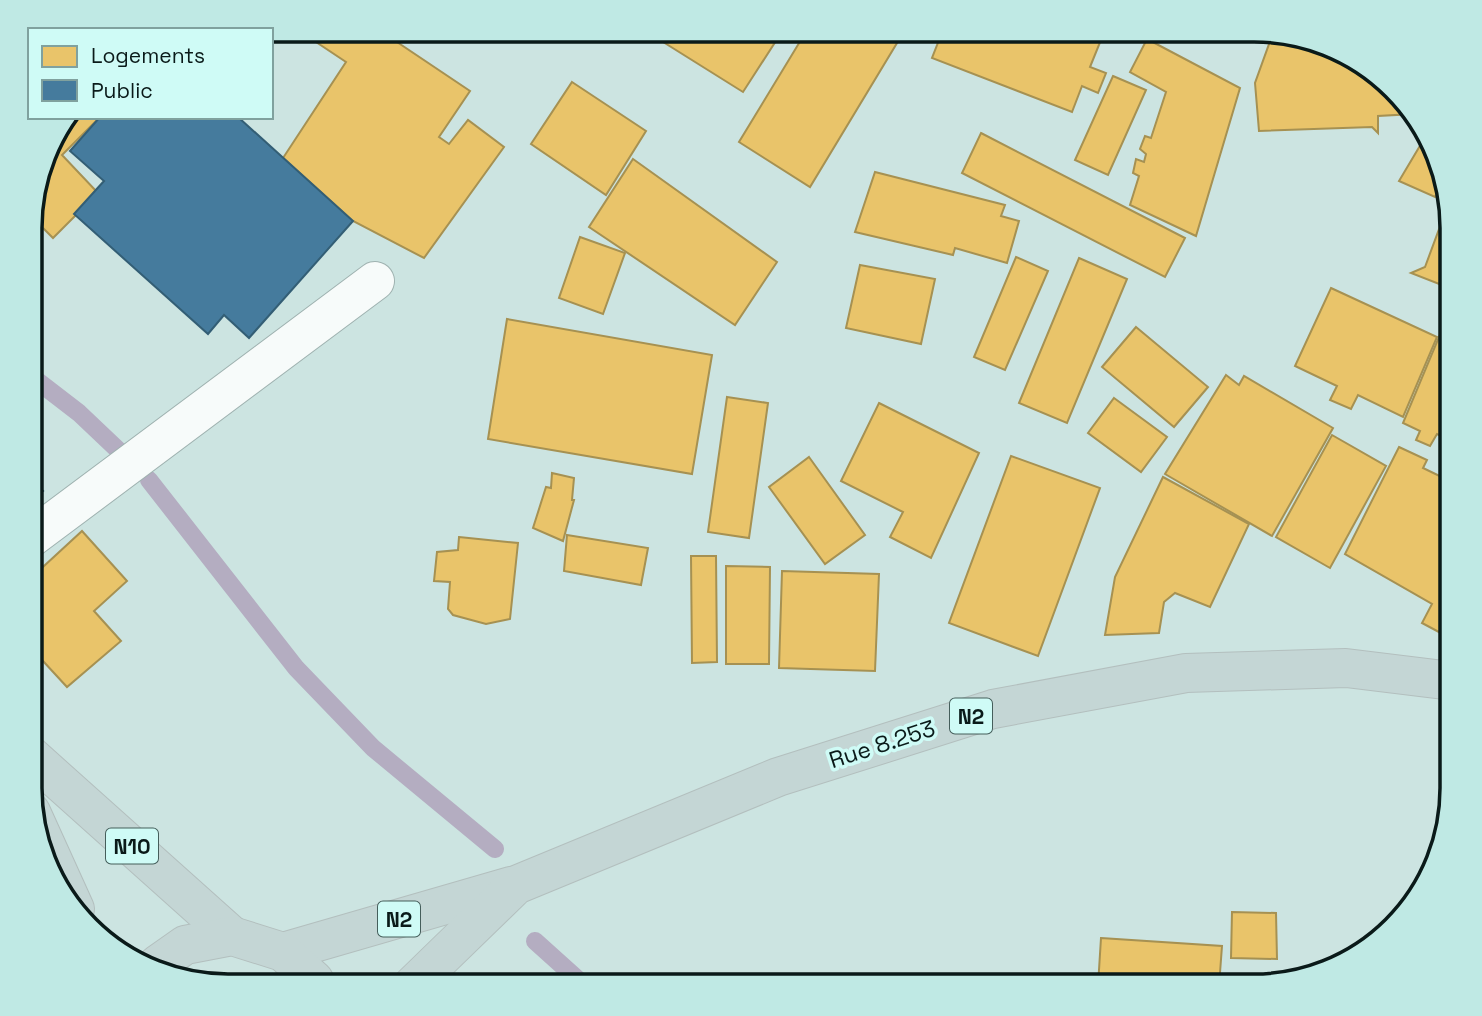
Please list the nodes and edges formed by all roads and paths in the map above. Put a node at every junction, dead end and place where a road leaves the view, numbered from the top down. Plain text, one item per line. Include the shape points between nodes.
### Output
1 (375, 281) dead end
2 (42, 531) edge
3 (1440, 680) edge
4 (42, 765) edge
5 (516, 885) junction
6 (232, 936) junction
7 (283, 952) junction
8 (162, 961) edge
9 (307, 974) edge
10 (424, 974) edge

1 - 2 street
3 - 5 highway, Rue 8.253 / N2 via 1346,668 1186,673 993,709 778,777
4 - 6 highway, N10
5 - 7 highway, N2
5 - 10 highway, Rue 8.253 / N2
6 - 7 highway
6 - 8 highway via 185,945
7 - 9 highway

